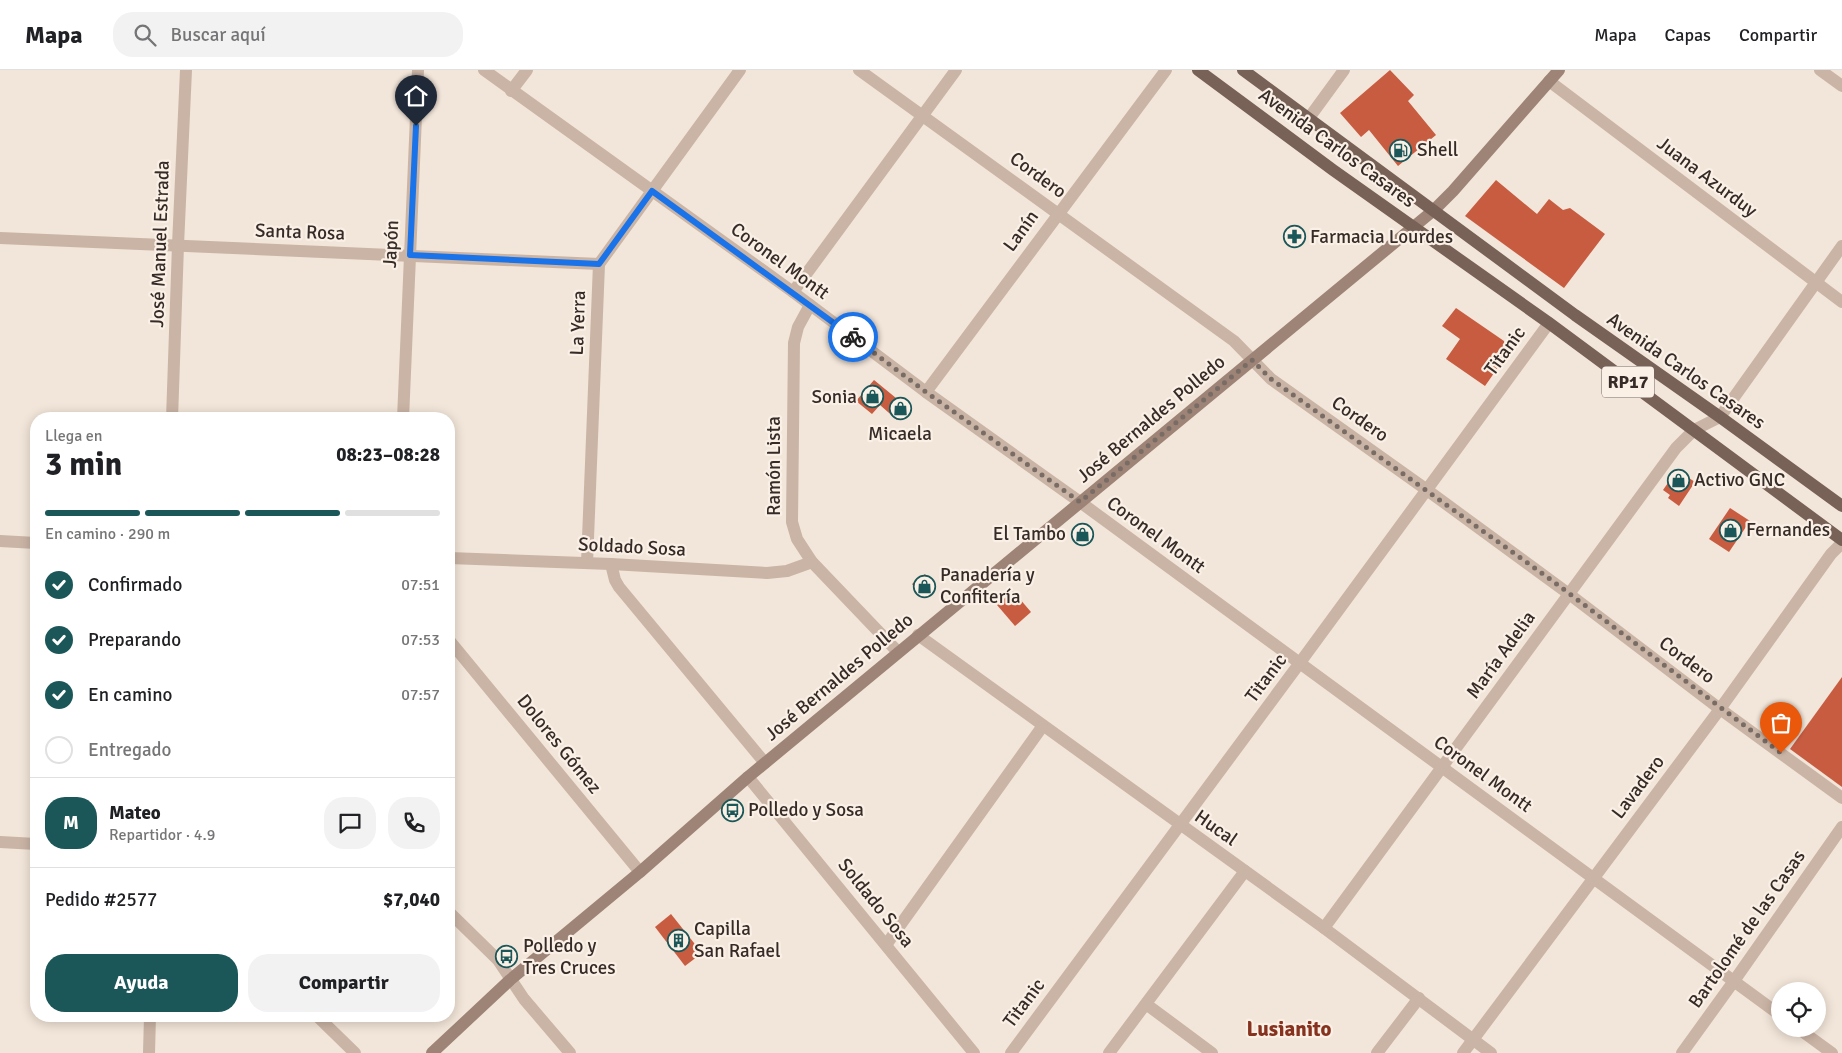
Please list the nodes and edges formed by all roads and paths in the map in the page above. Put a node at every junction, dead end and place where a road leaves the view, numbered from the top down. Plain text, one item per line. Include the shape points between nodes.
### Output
1 (186, 70) edge
2 (418, 70) edge
3 (484, 70) edge
4 (527, 70) edge
5 (740, 70) edge
6 (859, 70) edge
7 (956, 70) edge
8 (1166, 70) edge
9 (1198, 70) edge
10 (1243, 70) edge
11 (1344, 70) edge
12 (1559, 70) edge
13 (1820, 70) edge
14 (1549, 81) junction
15 (1842, 86) edge
16 (511, 91) junction
17 (922, 115) junction
18 (1309, 118) junction
19 (652, 191) junction
20 (1434, 210) junction
21 (1058, 212) junction
22 (1413, 227) junction
23 (0, 238) edge
24 (178, 246) junction
25 (1842, 246) edge
26 (410, 255) junction
27 (599, 264) junction
28 (1816, 283) junction
29 (793, 292) junction
30 (1842, 302) edge
31 (810, 305) junction
32 (1549, 323) junction
33 (1252, 360) junction
34 (926, 392) junction
35 (172, 412) edge
36 (403, 412) edge
37 (1720, 417) junction
38 (1694, 430) junction
39 (1427, 490) junction
40 (1080, 502) junction
41 (1842, 506) edge
42 (1842, 540) edge
43 (0, 541) edge
44 (30, 543) edge
45 (1842, 544) edge
46 (455, 558) edge
47 (812, 562) junction
48 (587, 563) junction
49 (611, 564) junction
50 (1569, 594) junction
51 (918, 635) junction
52 (455, 647) edge
53 (898, 652) junction
54 (1299, 664) junction
55 (1720, 709) junction
56 (1042, 727) junction
57 (765, 763) junction
58 (1442, 767) junction
59 (748, 777) junction
60 (1842, 798) edge
61 (1180, 825) junction
62 (1842, 827) edge
63 (0, 842) edge
64 (30, 844) edge
65 (1245, 871) junction
66 (640, 872) junction
67 (1593, 879) junction
68 (455, 918) edge
69 (1324, 928) junction
70 (886, 945) junction
71 (510, 980) junction
72 (1734, 981) junction
73 (1419, 998) junction
74 (1146, 1004) junction
75 (1771, 1008) edge
76 (150, 1022) edge
77 (323, 1022) edge
78 (1810, 1037) edge
79 (1473, 1039) junction
80 (149, 1053) edge
81 (355, 1053) edge
82 (432, 1053) edge
83 (570, 1053) edge
84 (974, 1053) edge
85 (1011, 1053) edge
86 (1109, 1053) edge
87 (1212, 1053) edge
88 (1377, 1053) edge
89 (1463, 1053) edge
90 (1491, 1053) edge
91 (1682, 1053) edge
92 (1832, 1053) edge

1 - 24 street, José Manuel Estrada
2 - 26 street, Japón
3 - 16 street, Coronel Montt
4 - 16 street
5 - 19 street
6 - 17 street, Cordero
7 - 17 street
8 - 21 street, Lanín
9 - 22 main road, Avenida Carlos Casares / RP17
10 - 18 main road, Avenida Carlos Casares / RP17
11 - 18 street
12 - 14 main road, José Bernaldes Polledo
13 - 15 street
14 - 20 main road, José Bernaldes Polledo
14 - 28 street, Juana Azurduy
16 - 19 street, Coronel Montt
17 - 21 street, Cordero
17 - 29 street
18 - 20 main road, Avenida Carlos Casares / RP17
19 - 27 street
19 - 29 street, Coronel Montt
20 - 22 main road, José Bernaldes Polledo
20 - 37 main road, Avenida Carlos Casares / RP17
21 - 33 street, Cordero via 1234,341
21 - 34 street, Lanín
22 - 32 main road, Avenida Carlos Casares / RP17
22 - 33 main road, José Bernaldes Polledo
23 - 24 street, Santa Rosa
24 - 26 street, Santa Rosa
24 - 35 street, José Manuel Estrada
25 - 28 street
26 - 27 street, Santa Rosa
26 - 36 street, Japón
27 - 48 street, La Yerra
28 - 30 street, Juana Azurduy
28 - 37 street
29 - 31 street, Coronel Montt
31 - 34 street, Coronel Montt
31 - 47 street, Ramón Lista via 798,327 794,343 792,522 797,539
32 - 38 main road, Avenida Carlos Casares / RP17
32 - 39 street, Titanic
33 - 39 street, Cordero via 1271,379
33 - 40 main road, José Bernaldes Polledo
34 - 40 street, Coronel Montt
37 - 38 street, María Adelia
37 - 41 main road, Avenida Carlos Casares / RP17
38 - 42 main road, Avenida Carlos Casares / RP17
38 - 50 street, María Adelia via 1676,448
39 - 50 street, Cordero
39 - 54 street, Titanic
40 - 51 main road, José Bernaldes Polledo
40 - 54 street, Coronel Montt
43 - 44 street
45 - 55 street, Lavadero via 1831,554
46 - 48 street, Soldado Sosa
47 - 49 street, Soldado Sosa via 787,571 768,573
47 - 53 street, Ramón Lista
48 - 49 street, Soldado Sosa
49 - 57 street via 619,587
50 - 55 street, Cordero
50 - 58 street, María Adelia
51 - 53 main road, José Bernaldes Polledo
51 - 56 street, Hucal
52 - 66 street, Dolores Gómez
53 - 57 main road, José Bernaldes Polledo
54 - 58 street, Coronel Montt
54 - 61 street, Titanic
55 - 60 street, Cordero
55 - 67 street, Lavadero
56 - 61 street, Hucal
56 - 70 street
57 - 59 main road, José Bernaldes Polledo
58 - 67 street, Coronel Montt
58 - 69 street, María Adelia
59 - 66 main road, José Bernaldes Polledo
59 - 70 street, Soldado Sosa
61 - 65 street, Hucal
61 - 85 street, Titanic
62 - 72 street, Bartolomé de las Casas
63 - 64 street
65 - 69 street, Hucal
65 - 74 street
66 - 71 main road, José Bernaldes Polledo
67 - 72 street, Coronel Montt
67 - 79 street, Lavadero
68 - 71 street via 494,956
69 - 73 street, Hucal
70 - 84 street, Soldado Sosa
71 - 82 main road, José Bernaldes Polledo
71 - 83 street
72 - 75 street, Coronel Montt
72 - 91 street, Bartolomé de las Casas
73 - 79 street, Hucal
73 - 88 street
74 - 86 street
74 - 87 street
76 - 80 street
77 - 81 street
78 - 92 street
79 - 89 street, Lavadero
79 - 90 street, Hucal

